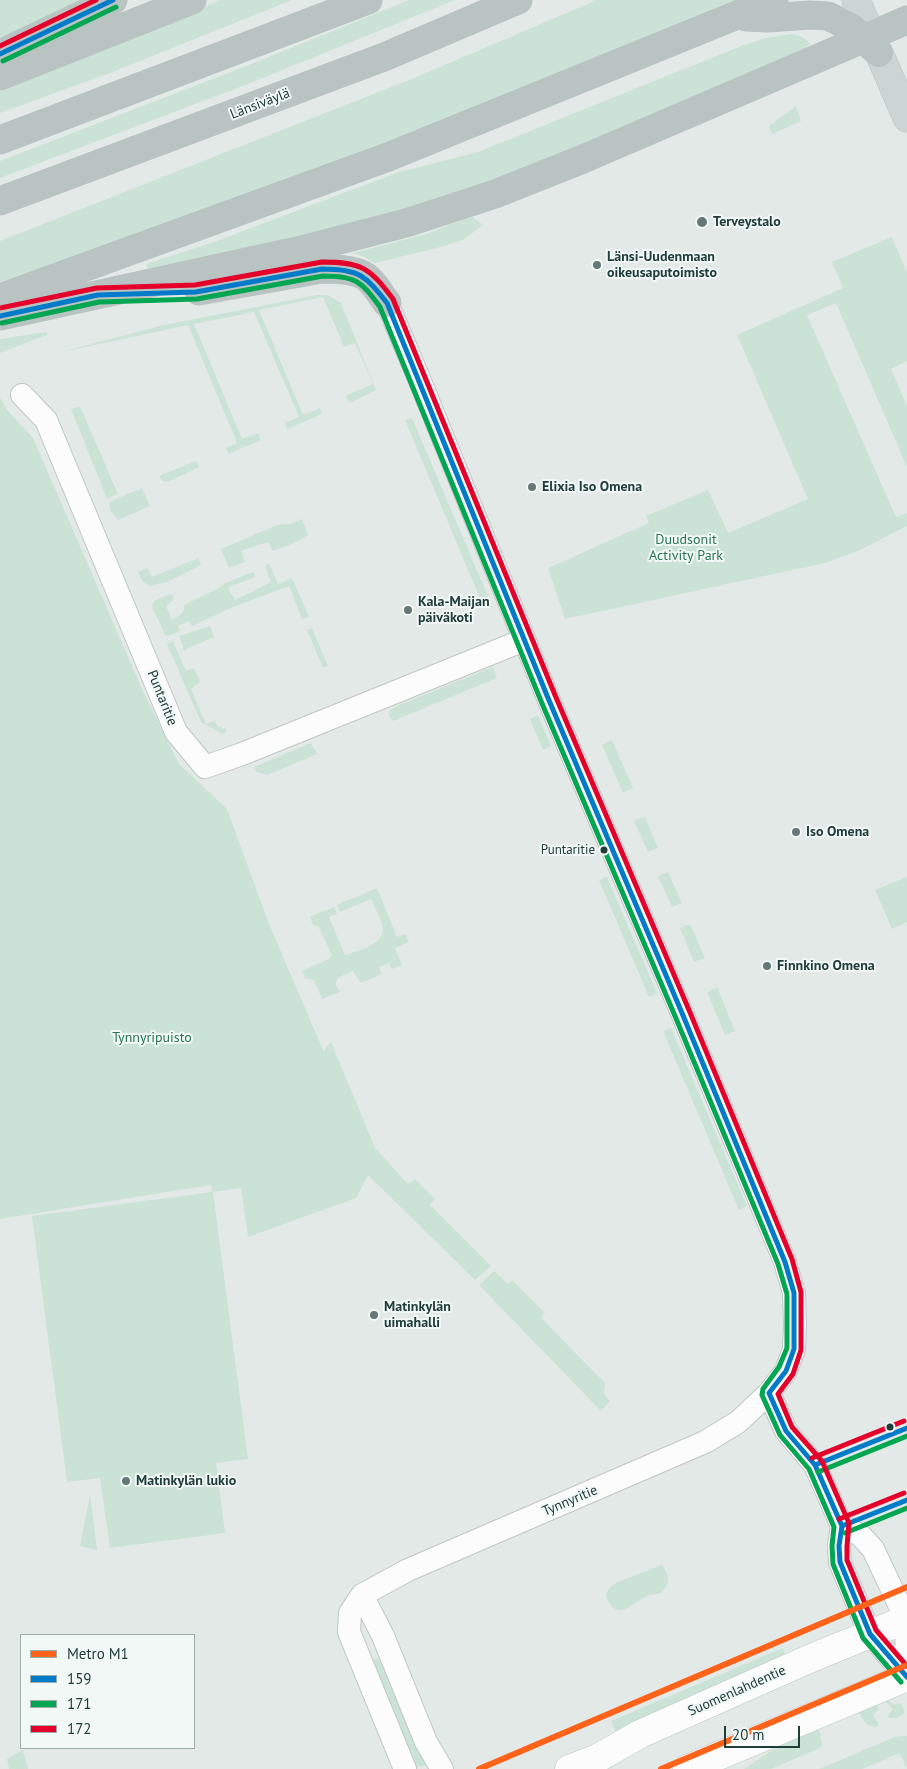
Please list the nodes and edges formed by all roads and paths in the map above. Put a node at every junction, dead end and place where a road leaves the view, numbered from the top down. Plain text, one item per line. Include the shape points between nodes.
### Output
1 (113, 0) edge
2 (192, 0) edge
3 (368, 0) edge
4 (518, 0) edge
5 (774, 0) edge
6 (734, 16) junction
7 (857, 16) edge
8 (907, 20) edge
9 (879, 53) joint
10 (0, 54) edge
11 (0, 76) edge
12 (903, 108) edge
13 (0, 140) edge
14 (0, 201) edge
15 (98, 295) junction
16 (0, 298) edge
17 (386, 303) joint
18 (0, 316) edge
19 (22, 395) dead end
20 (524, 640) junction
21 (769, 1393) junction
22 (842, 1526) junction
23 (362, 1595) junction
24 (906, 1619) edge
25 (870, 1634) junction
26 (907, 1675) edge
27 (405, 1769) edge
28 (442, 1769) edge
29 (569, 1769) edge
30 (687, 1769) edge

1 - 10 highway
2 - 11 highway
3 - 13 highway
4 - 14 highway, Länsiväylä via 384,57
5 - 6 highway
6 - 7 highway
6 - 16 highway via 388,157
7 - 9 highway, bridge
8 - 15 highway via 495,194 406,223
9 - 12 main road
15 - 17 highway via 196,292 336,268 362,274
15 - 18 highway
17 - 20 street, Tynnyritie
19 - 20 street, Puntaritie via 46,420 176,732 205,767
20 - 21 street, Tynnyritie via 785,1262 794,1293 794,1349 786,1372
21 - 22 street via 786,1431 814,1465
21 - 23 street, Tynnyritie via 738,1422 705,1442 408,1570
22 - 24 street via 860,1534 874,1549
22 - 25 street via 840,1562
23 - 27 street via 350,1614 349,1632
23 - 28 street via 383,1636 426,1742
24 - 25 main road, Suomenlahdentie
24 - 26 street
25 - 26 street
25 - 29 main road, Suomenlahdentie via 640,1734 598,1758
26 - 30 main road

